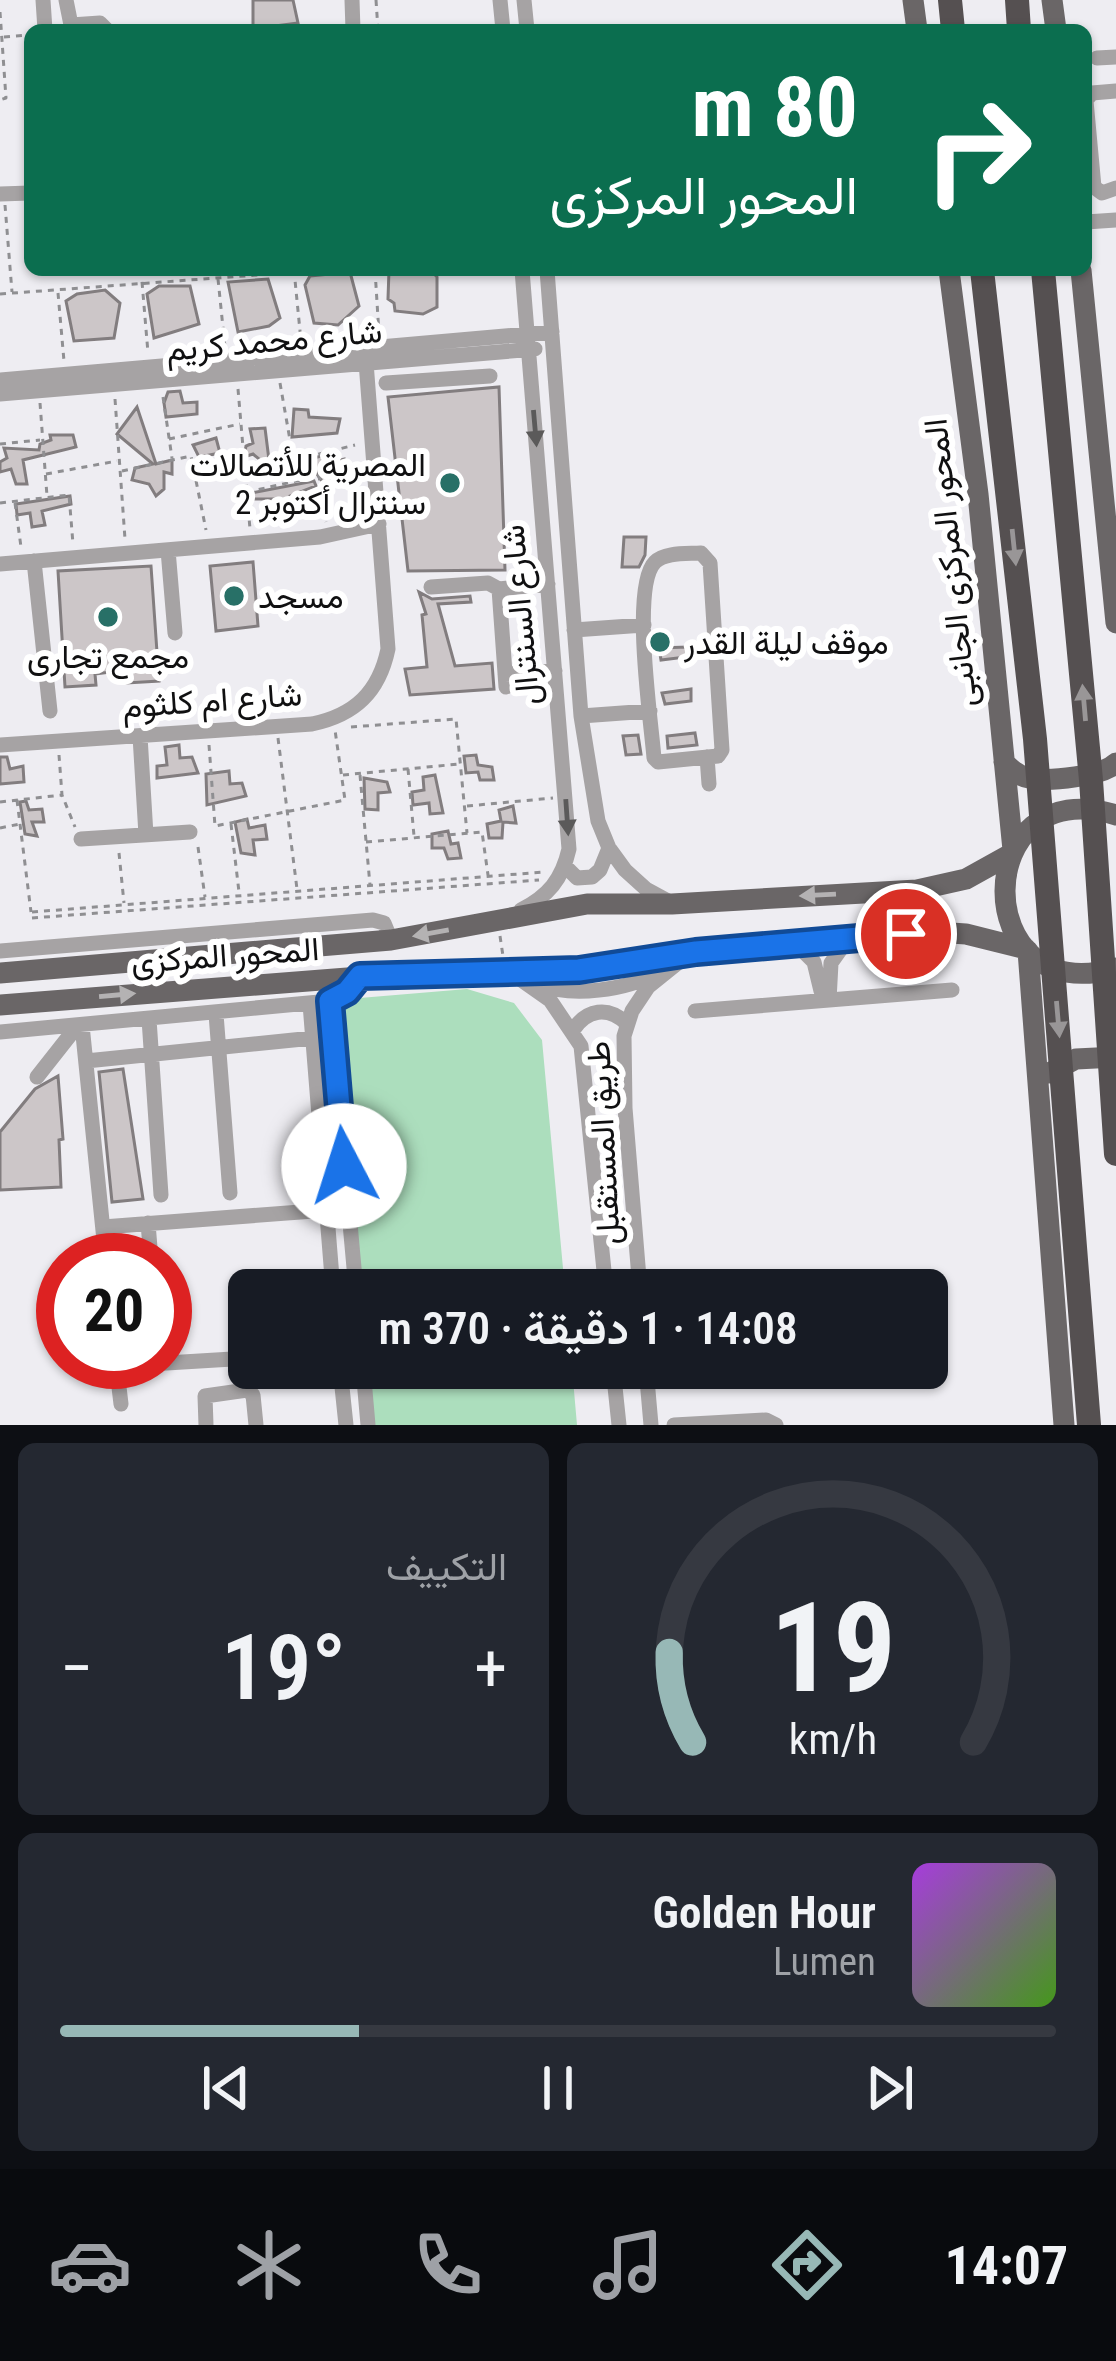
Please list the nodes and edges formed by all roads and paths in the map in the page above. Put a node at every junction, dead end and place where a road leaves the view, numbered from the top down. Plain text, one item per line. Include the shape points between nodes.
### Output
1 (66, 0) edge
2 (0, 12) edge
3 (101, 24) edge
4 (2, 37) edge
5 (1116, 57) edge
6 (1097, 58) dead end
7 (0, 100) edge
8 (1092, 166) edge
9 (1116, 188) edge
10 (2, 194) edge
11 (141, 276) edge
12 (240, 276) edge
13 (294, 276) edge
14 (375, 276) edge
15 (522, 276) edge
16 (548, 276) edge
17 (950, 276) edge
18 (983, 276) edge
19 (1044, 276) edge
20 (1082, 276) edge
21 (218, 278) junction
22 (142, 284) junction
23 (58, 290) junction
24 (12, 293) junction
25 (0, 294) edge
26 (553, 340) junction
27 (528, 342) junction
28 (380, 347) junction
29 (302, 354) junction
30 (460, 355) junction
31 (366, 362) junction
32 (231, 367) junction
33 (277, 370) junction
34 (155, 374) junction
35 (66, 375) junction
36 (490, 376) dead end
37 (462, 378) junction
38 (0, 380) edge
39 (386, 383) dead end
40 (114, 384) junction
41 (39, 391) junction
42 (0, 394) edge
43 (241, 424) junction
44 (43, 439) junction
45 (169, 439) junction
46 (372, 440) junction
47 (0, 444) edge
48 (119, 460) junction
49 (172, 460) junction
50 (293, 460) junction
51 (120, 472) junction
52 (46, 474) junction
53 (297, 481) junction
54 (247, 492) junction
55 (47, 497) junction
56 (15, 501) junction
57 (0, 503) edge
58 (379, 524) junction
59 (327, 535) junction
60 (251, 542) junction
61 (208, 546) junction
62 (168, 550) junction
63 (126, 553) junction
64 (73, 558) junction
65 (28, 561) junction
66 (0, 564) edge
67 (548, 584) junction
68 (431, 587) dead end
69 (499, 589) junction
70 (1116, 623) edge
71 (644, 625) junction
72 (574, 630) junction
73 (175, 634) dead end
74 (555, 670) junction
75 (50, 711) dead end
76 (650, 711) junction
77 (581, 716) junction
78 (334, 724) junction
79 (276, 727) junction
80 (208, 731) junction
81 (140, 736) junction
82 (58, 740) junction
83 (0, 745) edge
84 (707, 757) junction
85 (1004, 762) junction
86 (1116, 763) edge
87 (460, 764) junction
88 (408, 769) junction
89 (359, 773) junction
90 (342, 775) junction
91 (709, 784) dead end
92 (62, 795) junction
93 (565, 796) junction
94 (17, 800) junction
95 (0, 802) edge
96 (465, 807) junction
97 (287, 812) junction
98 (1116, 814) edge
99 (231, 823) junction
100 (20, 824) junction
101 (0, 828) edge
102 (190, 832) joint
103 (467, 833) junction
104 (146, 835) junction
105 (118, 837) junction
106 (414, 838) junction
107 (81, 839) joint
108 (366, 842) junction
109 (609, 848) junction
110 (1012, 852) junction
111 (563, 871) junction
112 (488, 876) junction
113 (370, 885) junction
114 (900, 890) junction
115 (297, 891) junction
116 (239, 896) junction
117 (206, 902) junction
118 (672, 904) junction
119 (124, 908) junction
120 (32, 915) junction
121 (498, 921) junction
122 (209, 934) junction
123 (906, 934) junction
124 (848, 939) junction
125 (130, 940) junction
126 (391, 940) junction
127 (795, 944) junction
128 (36, 948) junction
129 (1027, 950) junction
130 (0, 951) edge
131 (685, 954) junction
132 (1116, 968) edge
133 (511, 970) junction
134 (0, 973) edge
135 (360, 976) junction
136 (952, 990) dead end
137 (826, 1000) junction
138 (330, 1001) junction
139 (310, 1004) junction
140 (0, 1005) edge
141 (694, 1011) dead end
142 (216, 1014) junction
143 (148, 1019) junction
144 (626, 1023) junction
145 (80, 1025) junction
146 (573, 1030) junction
147 (0, 1032) edge
148 (313, 1038) junction
149 (219, 1049) junction
150 (152, 1055) junction
151 (1116, 1058) edge
152 (86, 1061) junction
153 (37, 1076) dead end
154 (1041, 1079) junction
155 (1116, 1154) edge
156 (230, 1192) dead end
157 (161, 1196) dead end
158 (327, 1210) junction
159 (148, 1223) junction
160 (103, 1227) junction
161 (104, 1233) edge
162 (149, 1233) edge
163 (331, 1269) edge
164 (354, 1269) edge
165 (604, 1269) edge
166 (638, 1269) edge
167 (228, 1359) edge
168 (192, 1361) edge
169 (120, 1389) edge
170 (342, 1389) edge
171 (365, 1389) edge
172 (616, 1389) edge
173 (648, 1389) edge
174 (121, 1404) dead end
175 (206, 1425) edge
176 (256, 1425) edge
177 (346, 1425) edge
178 (368, 1425) edge
179 (619, 1425) edge
180 (651, 1425) edge
181 (674, 1425) edge
182 (776, 1425) edge
183 (1064, 1425) edge
184 (1090, 1425) edge

1 - 3 street via 69,23
2 - 4 path
4 - 7 path
5 - 6 street
8 - 9 street via 1094,188
10 - 24 path
11 - 22 path
12 - 21 path
13 - 29 path
14 - 28 path
15 - 27 street, شارع السنترال
16 - 26 street, شارع السنترال
17 - 85 main road, المحور المركزى الجانبى
18 -> 184 highway via 1036,739
155 -> 19 highway
20 - 70 main road
21 - 22 path
21 - 32 path
22 - 23 path
22 - 34 path
23 - 24 path
23 - 35 path
24 - 25 path
26 - 27 street, شارع محمد كريم
26 - 72 street, شارع السنترال
27 - 28 street, شارع محمد كريم
27 - 30 street, شارع محمد كريم
27 -> 67 street, شارع السنترال
28 - 29 street, شارع محمد كريم
29 - 32 street, شارع محمد كريم
30 - 31 street, شارع محمد كريم
30 - 37 street
31 - 33 street, شارع محمد كريم
31 - 46 street, شارع ام كلثوم
32 - 33 street, شارع محمد كريم
32 - 34 street, شارع محمد كريم
32 - 43 path
33 - 50 path
34 - 35 street, شارع محمد كريم
34 - 40 street, شارع محمد كريم
34 - 45 path
35 - 38 street, شارع محمد كريم
36 - 37 street
37 - 39 street
40 - 41 street, شارع محمد كريم
40 - 48 path
41 - 42 street, شارع محمد كريم
41 - 44 path
43 - 45 path
43 - 54 path
44 - 47 path
44 - 52 path
45 - 49 path
46 - 50 path
46 - 58 street, شارع ام كلثوم
48 - 51 path
48 - 52 path
49 - 51 path
49 - 61 path via 193,458
50 - 53 path
51 - 63 path
52 - 55 path
53 - 54 path
53 - 59 path via 321,477
54 - 60 path
55 - 56 path
55 - 64 path via 70,497
56 - 57 path
56 - 65 path
58 - 59 street
58 - 78 street, شارع ام كلثوم via 388,625 383,672
59 - 60 street
60 - 61 street
61 - 62 street
62 - 63 street
62 - 73 street
63 - 64 street
64 - 65 street
65 - 66 street
65 - 75 street
67 - 69 street
67 - 74 street, شارع السنترال
68 - 69 street
69 - 74 street via 506,680
71 - 72 street
71 - 76 street
71 - 84 street via 644,584 656,560 704,554 722,750
72 - 77 street, شارع السنترال
74 - 93 street, شارع السنترال
76 - 77 street
76 - 84 street via 658,762
77 - 109 street, شارع السنترال
78 - 79 street, شارع ام كلثوم
78 - 87 path via 456,719
78 - 90 path
79 - 80 street, شارع ام كلثوم
79 - 97 path
80 - 81 street, شارع ام كلثوم
80 - 99 path via 214,825
81 - 82 street, شارع ام كلثوم
81 - 104 street
82 - 83 street, شارع ام كلثوم
82 - 92 path
84 - 91 street
85 - 86 main road via 1032,779 1102,773
85 - 110 main road, المحور المركزى الجانبى
87 - 88 path
87 - 96 path
88 - 89 path
88 - 106 path
89 - 90 path
89 - 108 path
90 - 97 path via 345,800
92 - 94 path
92 - 107 path
93 - 96 path
93 -> 111 street, شارع السنترال
94 - 95 path
94 - 100 path
96 - 103 path
97 - 99 path
97 - 115 path
98 - 110 main road, المحور المركزى via 1058,813 1032,827
99 - 116 path
100 - 101 path
100 - 120 path
102 - 104 street
102 - 117 path
103 - 106 path
103 - 112 path via 483,834
104 - 105 street
105 - 107 street
105 - 119 path
106 - 108 path
108 - 113 path
109 - 111 street via 592,877
109 - 118 street, شارع السنترال via 635,880
110 - 114 main road, المحور المركزى via 966,879
110 - 129 main road, المحور المركزى الجانبى via 1002,896
111 - 112 path
111 - 117 path
111 - 121 street via 539,901
112 - 113 path
113 - 115 path
114 -> 118 main road, المحور المركزى
114 - 123 main road
115 - 116 path
116 - 117 path
117 - 119 path
117 - 122 path
118 - 121 main road, المحور المركزى via 587,904
119 - 120 path
119 - 125 path
120 - 128 path
121 -> 126 main road, المحور المركزى
121 - 133 path
122 - 125 street
122 - 126 street via 373,920 385,923
123 - 124 main road, المحور المركزى
123 - 129 main road, المحور المركزى via 967,934
124 - 127 main road, المحور المركزى
124 - 137 street via 831,963
125 - 128 street
126 - 134 main road, المحور المركزى
127 - 131 main road, المحور المركزى
127 - 137 street via 814,962
128 - 130 street
129 - 132 main road, المحور المركزى via 1076,974
129 - 154 main road, المحور المركزى الجانبى
131 - 133 main road, المحور المركزى via 579,970
131 - 144 street, طريق المستقبل via 648,986
133 - 135 main road, المحور المركزى
133 - 146 street, طريق المستقبل
135 - 138 street
140 -> 135 main road, المحور المركزى
136 - 137 street
137 - 141 street
138 - 139 street
138 - 164 street
139 - 142 street
139 - 148 street
142 - 143 street
142 - 149 street
143 - 145 street
143 - 150 street
144 - 146 street via 594,1012
144 - 166 street, طريق المستقبل
145 - 147 street
145 - 152 street
145 - 153 street
146 - 165 street, طريق المستقبل via 588,1086
148 - 149 street
148 - 158 street
149 - 150 street
149 - 156 street
150 - 152 street
150 - 157 street
151 - 154 main road via 1076,1059
152 - 160 street
154 - 183 main road, المحور المركزى الجانبى
158 - 159 street
158 - 163 street
159 - 160 street
159 - 162 street
160 - 161 street
167 - 168 street
169 - 174 street
170 - 177 street
171 - 178 street
172 - 179 street
173 - 180 street
175 - 176 street via 206,1396 247,1390
181 - 182 street

